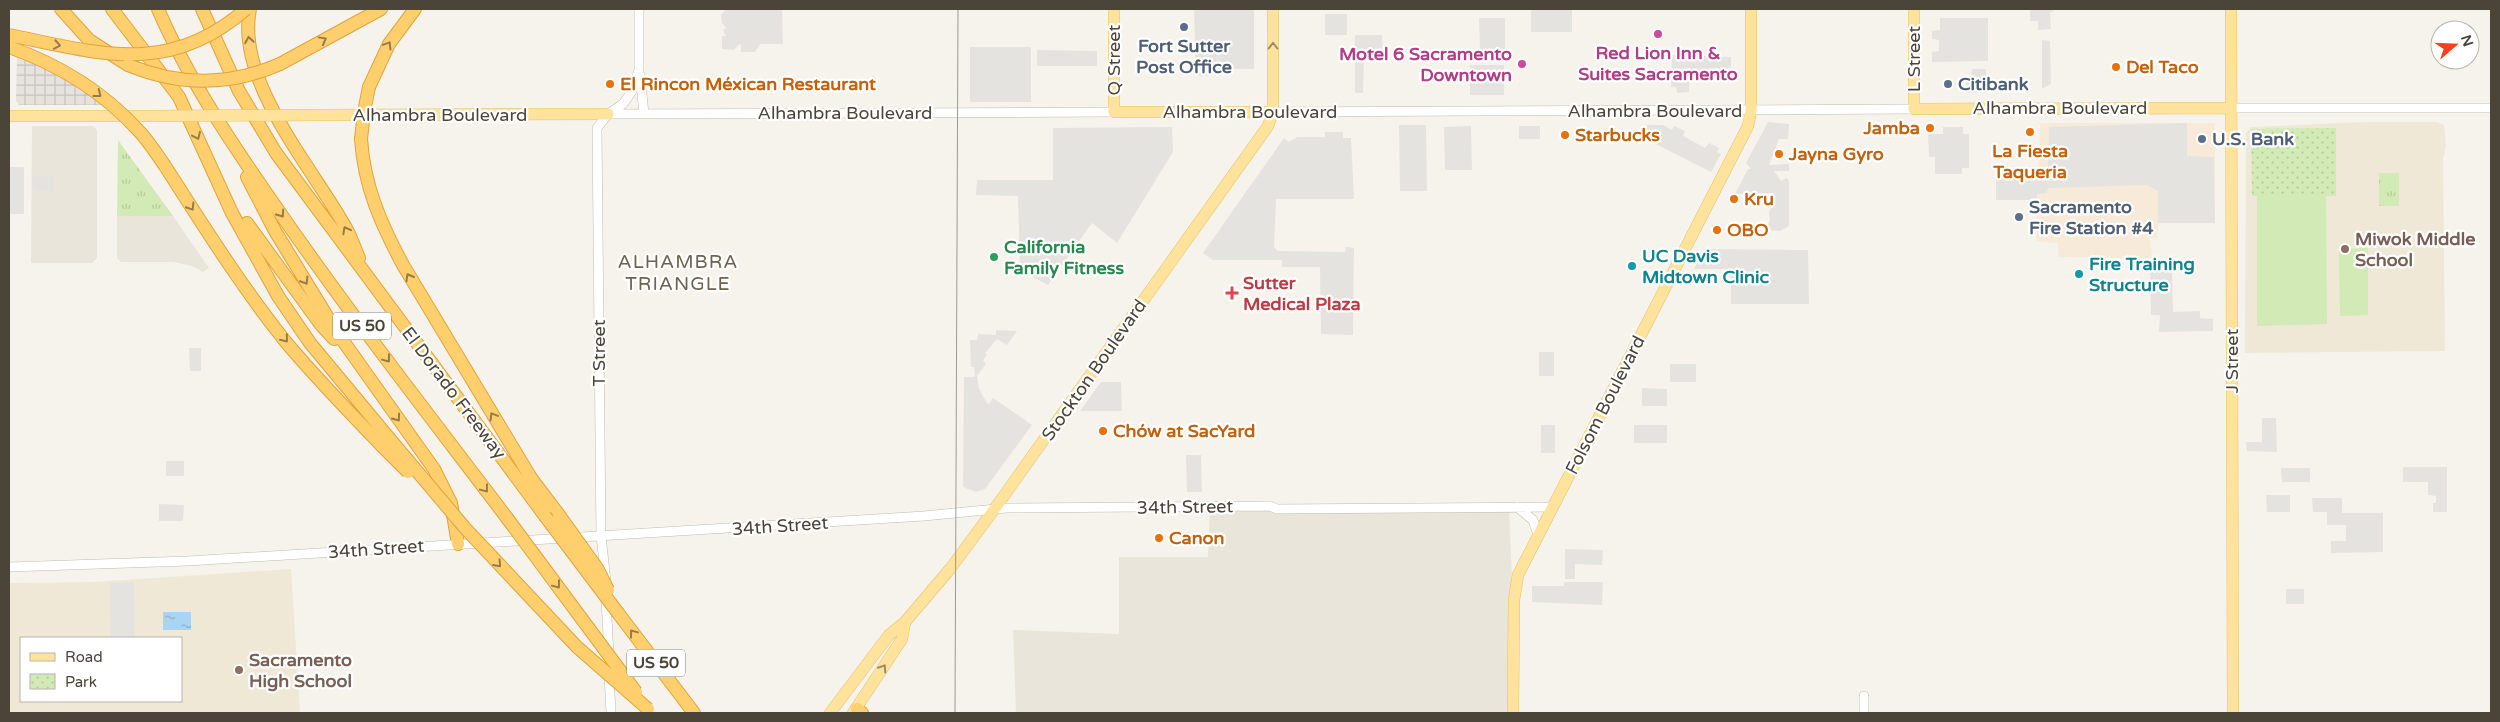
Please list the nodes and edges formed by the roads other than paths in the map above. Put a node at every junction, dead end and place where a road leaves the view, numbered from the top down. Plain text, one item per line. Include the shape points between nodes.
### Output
1 (61, 9) edge
2 (112, 9) edge
3 (158, 9) edge
4 (202, 9) edge
5 (246, 9) edge
6 (250, 9) edge
7 (381, 9) edge
8 (415, 9) edge
9 (639, 9) edge
10 (1114, 9) edge
11 (1273, 9) edge
12 (1752, 9) edge
13 (1914, 9) edge
14 (2231, 9) edge
15 (9, 36) edge
16 (9, 48) edge
17 (640, 70) junction
18 (2231, 108) junction
19 (2491, 108) edge
20 (1914, 109) junction
21 (1751, 111) junction
22 (1114, 112) junction
23 (1273, 112) junction
24 (608, 114) junction
25 (644, 114) junction
26 (9, 116) edge
27 (224, 131) junction
28 (208, 162) junction
29 (366, 275) junction
30 (358, 365) junction
31 (386, 443) junction
32 (1552, 506) junction
33 (1516, 507) junction
34 (993, 512) junction
35 (1538, 535) junction
36 (601, 536) junction
37 (458, 544) junction
38 (9, 567) edge
39 (618, 613) junction
40 (905, 622) junction
41 (1864, 696) dead end
42 (649, 711) edge
43 (857, 712) edge
44 (611, 713) edge
45 (694, 713) edge
46 (830, 713) edge
47 (1513, 713) edge
48 (1864, 713) edge
49 (2233, 713) edge

1 -> 7 highway, bridge via 89,40 128,65 156,76 200,82 244,77 280,64
2 -> 28 highway via 179,97
3 - 27 highway, El Dorado Freeway / US 50 via 168,34
4 - 29 highway, El Dorado Freeway / US 50 via 239,91 276,152
15 -> 5 highway, bridge via 106,55 144,54 195,42 222,28
29 -> 6 highway via 348,231 266,97 247,34
39 -> 8 highway, bridge via 598,568 531,478 403,265 372,200 361,139 369,87 388,44
9 - 17 street, T Street
10 - 22 main road, Q Street
23 -> 11 main road
12 - 21 main road, Folsom Boulevard
13 - 20 main road, L Street
14 - 18 main road, J Street
16 -> 31 highway, bridge via 68,73 138,129 239,280 285,340 334,397
17 - 24 street, T Street via 623,104
17 - 25 street
18 - 19 street, Alhambra Boulevard
18 - 20 main road, Alhambra Boulevard
18 - 49 main road, J Street
20 - 21 street, Alhambra Boulevard
21 - 23 street, Alhambra Boulevard
21 - 32 main road, Folsom Boulevard via 1748,126
22 - 23 main road, Alhambra Boulevard
22 - 25 street, Alhambra Boulevard
23 - 34 main road, Stockton Boulevard via 1268,126
24 - 25 street, Alhambra Boulevard
24 - 26 main road, Alhambra Boulevard, bridge
24 - 36 street, T Street via 597,128
27 -> 30 highway via 274,231
27 -> 42 highway, El Dorado Freeway / US 50, bridge via 308,253
28 - 30 highway via 252,233 321,325
28 - 31 highway via 278,296
29 - 39 highway, El Dorado Freeway / US 50, bridge
30 -> 37 highway via 434,469 451,503
31 -> 42 highway, bridge via 577,647
32 - 33 street, 34th Street
32 - 35 main road, Folsom Boulevard
33 - 34 street, 34th Street via 1006,508
33 - 35 street via 1533,520
34 - 36 street, 34th Street
34 - 40 main road, Stockton Boulevard
35 - 47 main road, Folsom Boulevard via 1521,566 1514,591
36 - 37 street, 34th Street
36 - 44 street, T Street
37 - 38 street, 34th Street via 160,563
45 -> 39 highway, El Dorado Freeway / US 50
43 -> 40 main road, Stockton Boulevard via 902,638
40 - 46 main road, Stockton Boulevard via 889,635
41 - 48 street

